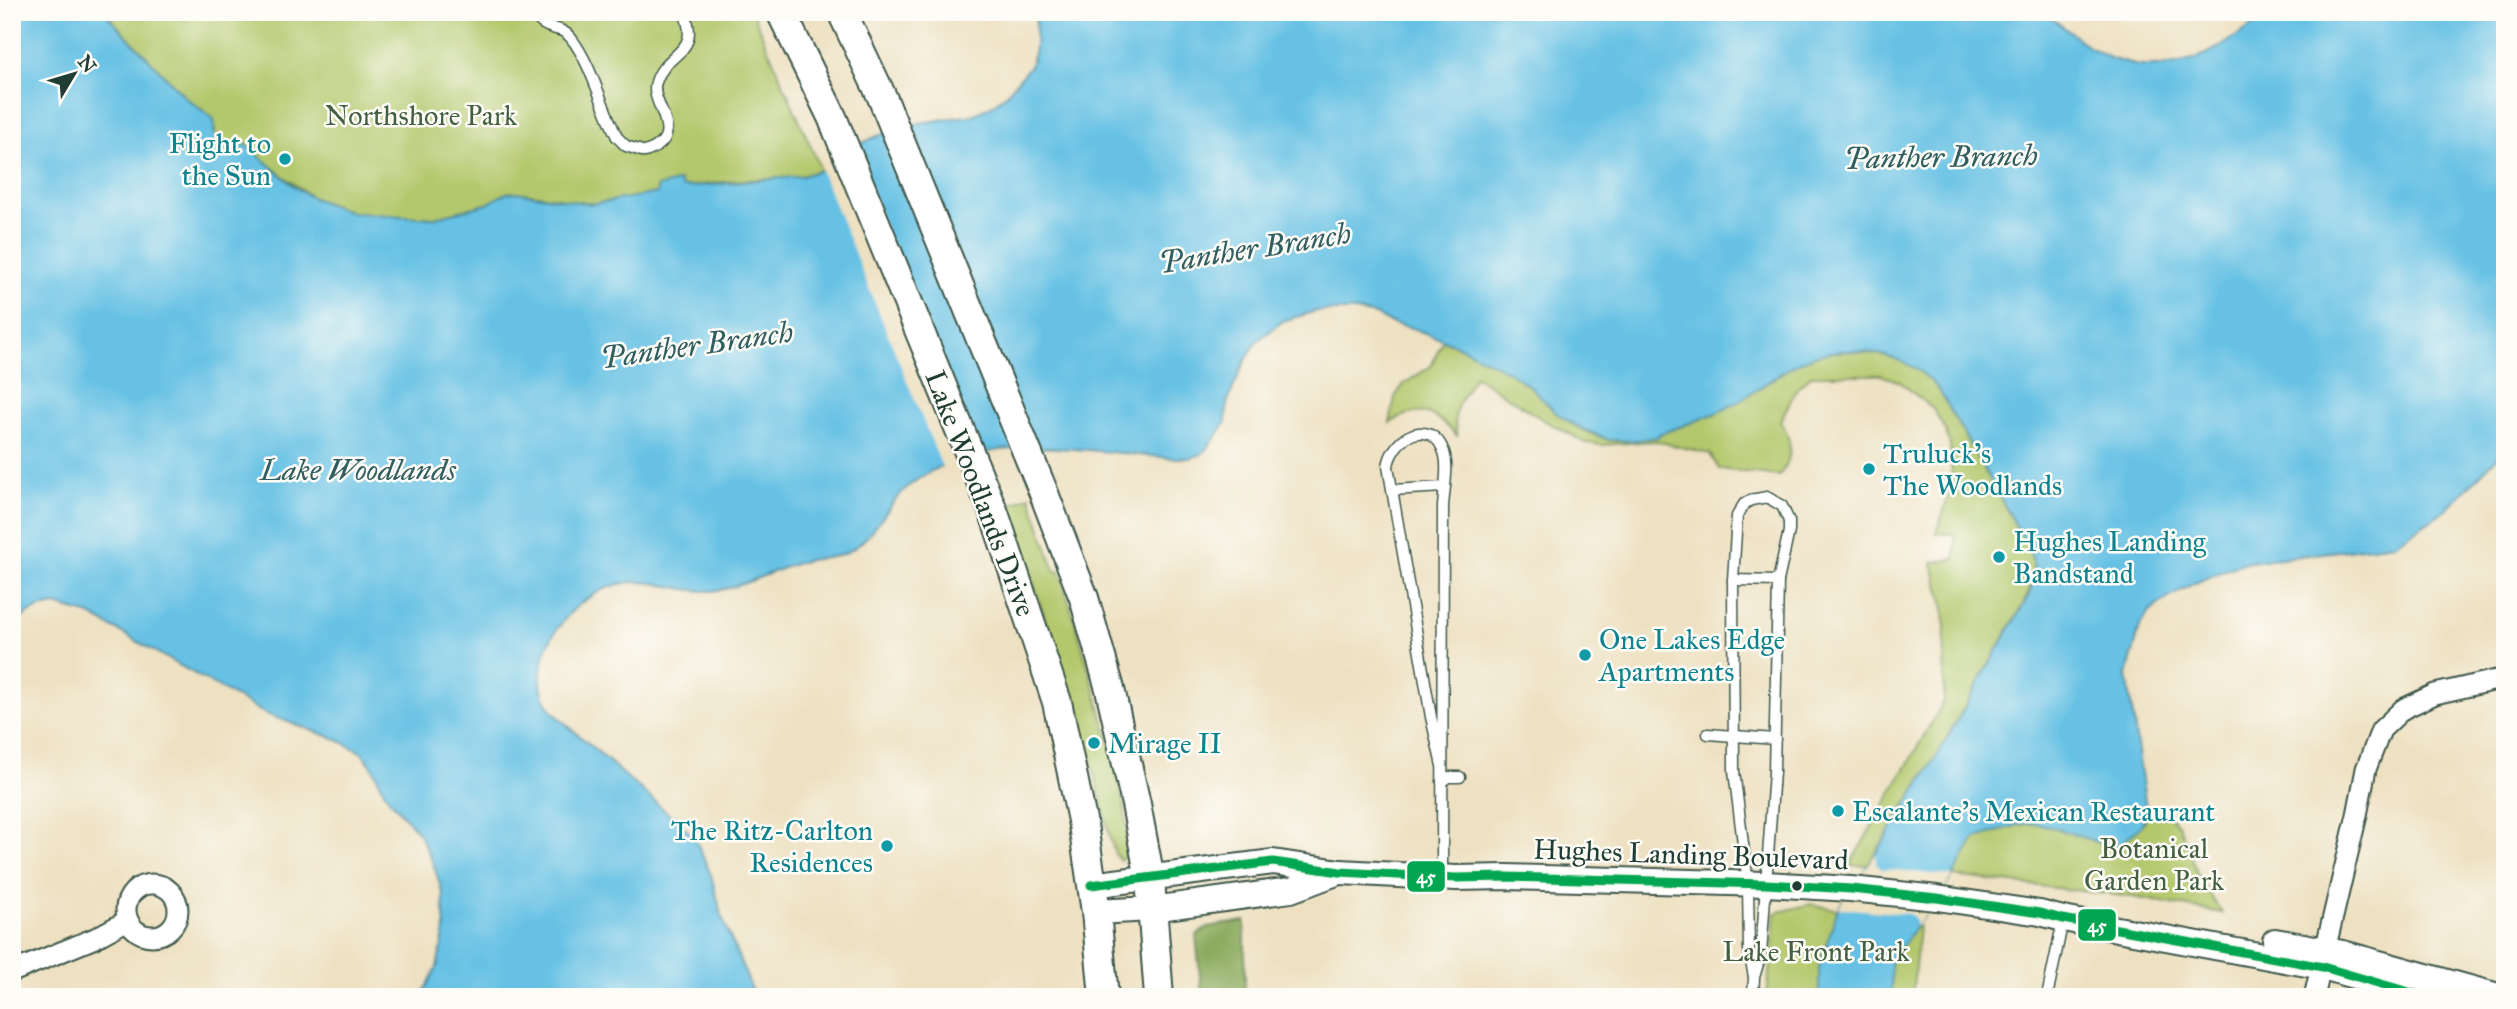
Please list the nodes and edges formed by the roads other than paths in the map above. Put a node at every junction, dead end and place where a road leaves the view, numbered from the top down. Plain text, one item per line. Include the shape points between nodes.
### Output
1 (532, 12) edge
2 (684, 12) edge
3 (781, 12) edge
4 (842, 12) edge
5 (1444, 487) junction
6 (1392, 490) junction
7 (1733, 580) junction
8 (1778, 581) junction
9 (2505, 678) edge
10 (1708, 734) dead end
11 (1733, 736) junction
12 (1775, 739) junction
13 (1442, 765) junction
14 (1460, 777) dead end
15 (1442, 782) junction
16 (1340, 872) junction
17 (1442, 876) junction
18 (1150, 879) junction
19 (1757, 884) junction
20 (1093, 899) junction
21 (1152, 909) junction
22 (2056, 914) junction
23 (128, 920) dead end
24 (2325, 958) junction
25 (12, 972) edge
26 (1754, 977) junction
27 (1104, 997) edge
28 (1159, 997) edge
29 (1753, 997) edge
30 (2047, 997) edge
31 (2314, 997) edge
32 (2426, 997) edge
33 (2502, 997) edge

1 - 2 lane via 541,24 569,35 617,137 626,146 645,152 665,138 665,119 654,89 664,68 688,42
3 - 20 main road, Lake Woodlands Drive via 832,117 993,513 1057,702
4 - 18 main road, Lake Woodlands Drive via 882,97 1084,598 1110,689
5 - 6 lane
5 - 6 lane via 1444,452 1426,433 1416,433 1390,454
5 - 13 lane
6 - 13 lane
7 - 8 lane
7 - 8 lane via 1737,516 1744,504 1767,497 1782,506 1789,521
7 - 11 lane
8 - 12 lane
9 - 24 street via 2435,694 2403,709 2382,730 2365,769
10 - 11 lane
11 - 12 lane
11 - 19 lane via 1734,771
12 - 19 lane
13 - 15 lane
14 - 15 lane
15 - 17 lane
16 - 17 street, Hughes Landing Boulevard
16 - 18 street, Hughes Landing Boulevard via 1273,862
16 - 21 street, Hughes Landing Boulevard via 1291,890
17 - 19 street, Hughes Landing Boulevard
18 - 20 street, Hughes Landing Boulevard
18 - 21 main road, Lake Woodlands Drive
19 - 22 street, Hughes Landing Boulevard via 1937,898
19 - 26 lane via 1749,950
19 - 26 lane via 1761,954
20 - 21 street, Hughes Landing Boulevard
20 - 27 main road, Lake Woodlands Drive
21 - 28 main road, Lake Woodlands Drive
22 - 24 street, Hughes Landing Boulevard
22 - 30 lane
23 - 25 street
24 - 31 street
24 - 32 street, Hughes Landing Boulevard
24 - 33 street, Hughes Landing Boulevard
26 - 29 lane

